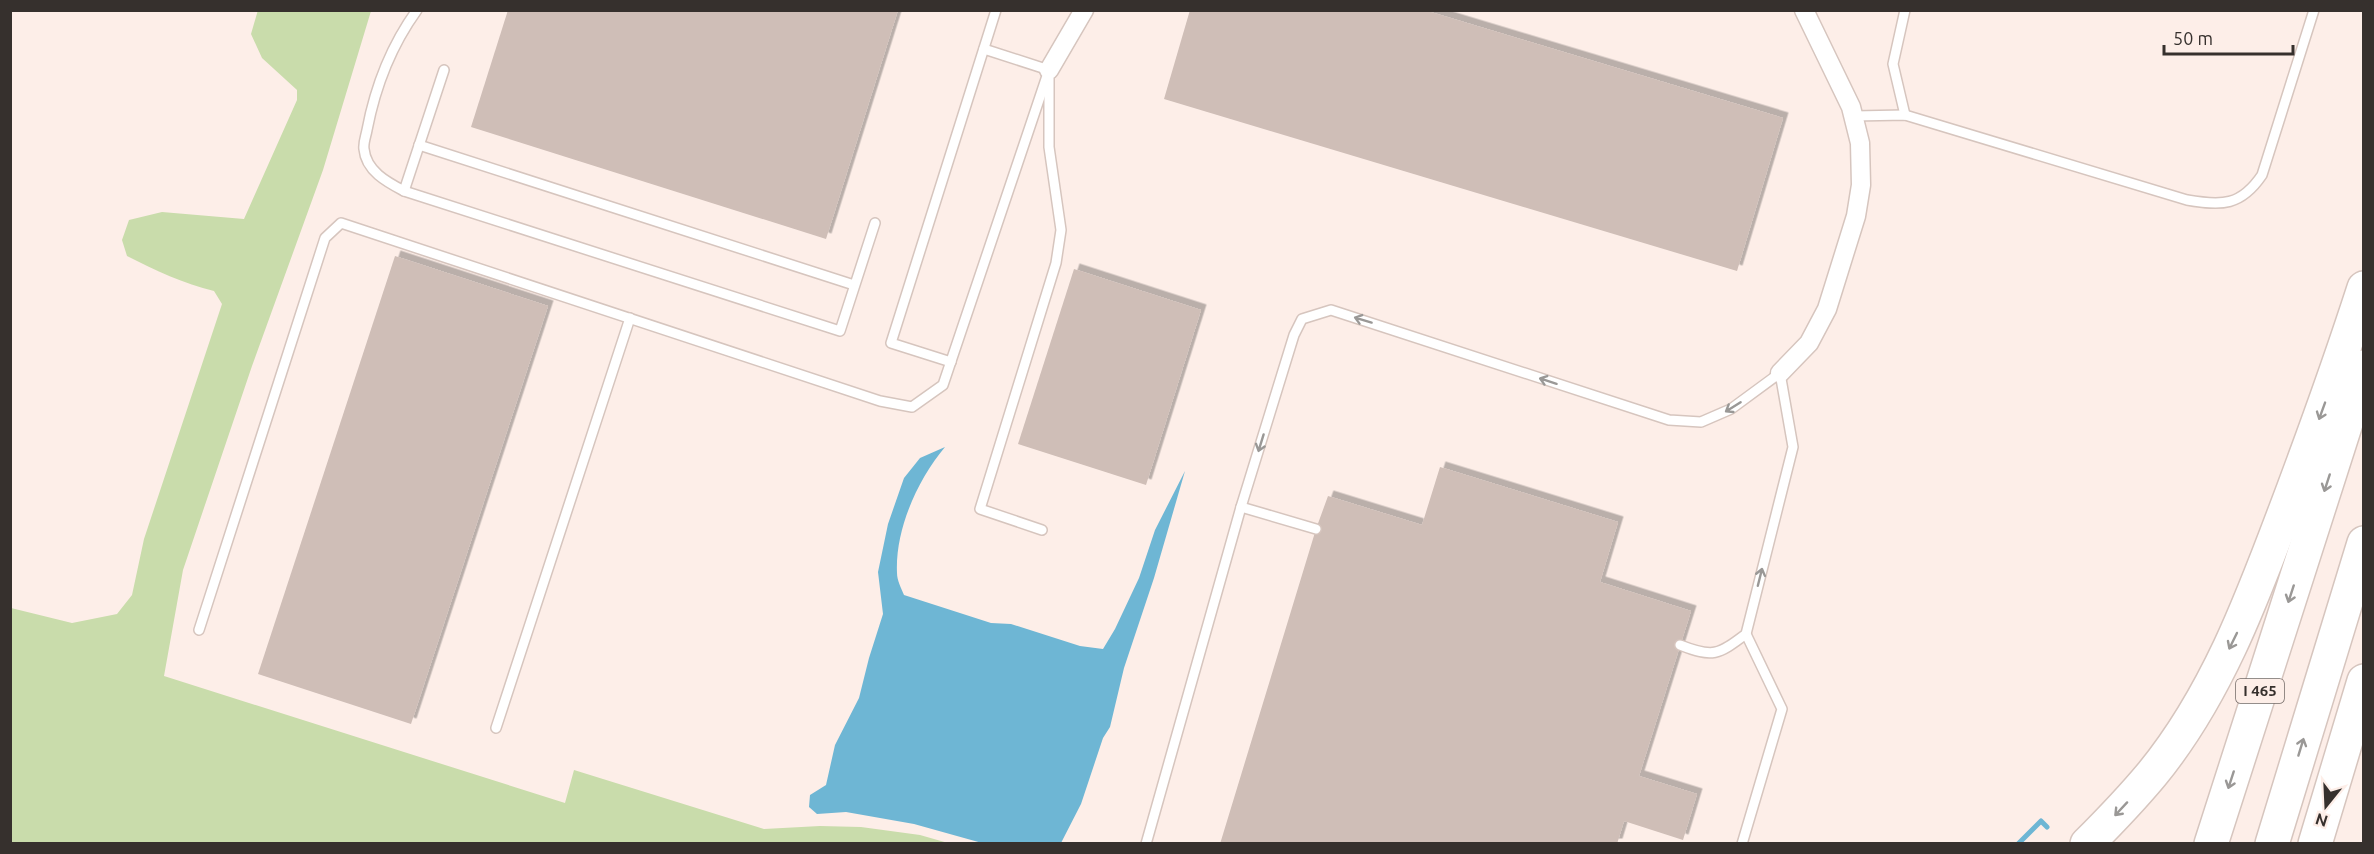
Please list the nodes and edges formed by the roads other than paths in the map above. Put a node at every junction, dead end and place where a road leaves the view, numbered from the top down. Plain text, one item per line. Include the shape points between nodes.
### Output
1 (417, 10) edge
2 (996, 10) edge
3 (1084, 10) edge
4 (1804, 10) edge
5 (1905, 10) edge
6 (2314, 10) edge
7 (984, 49) junction
8 (444, 70) dead end
9 (1049, 70) junction
10 (1905, 115) junction
11 (1854, 116) junction
12 (419, 146) junction
13 (404, 191) junction
14 (875, 223) dead end
15 (854, 285) junction
16 (2364, 288) edge
17 (630, 318) junction
18 (951, 362) junction
19 (2364, 367) edge
20 (1780, 373) junction
21 (1241, 507) junction
22 (1316, 529) dead end
23 (1042, 530) dead end
24 (2364, 543) edge
25 (199, 630) dead end
26 (1746, 634) junction
27 (1680, 645) dead end
28 (2364, 681) edge
29 (496, 728) dead end
30 (1146, 843) edge
31 (1742, 843) edge
32 (2087, 843) edge
33 (2211, 843) edge
34 (2272, 843) edge
35 (2315, 843) edge

1 - 13 lane via 383,72 364,148 369,165 384,181
2 - 7 lane
3 - 9 street
4 - 11 street
5 - 10 lane via 1893,63
6 - 10 lane via 2262,175 2251,191 2234,201 2210,204 2187,200
7 - 9 lane
7 - 18 lane via 891,343
8 - 12 lane
9 - 18 lane
9 - 23 lane via 1049,147 1061,230 1056,263 980,509
10 - 11 lane
11 - 20 street via 1861,169 1854,224 1821,323 1809,343
12 - 13 lane
12 - 15 lane
13 - 15 lane via 840,331
14 - 15 lane
16 -> 32 highway via 2249,606 2224,658 2153,773
17 - 18 lane via 880,401 912,407 943,385
17 - 25 lane via 341,223 325,238
17 - 29 lane
19 -> 33 highway, I 465
20 -> 21 lane via 1731,409 1701,422 1669,420 1331,310 1302,319 1294,335
26 -> 20 lane via 1793,447
21 - 22 lane
21 - 30 lane
34 -> 24 highway
26 - 27 lane via 1724,651 1702,654
26 - 31 lane via 1782,709
28 - 35 highway

